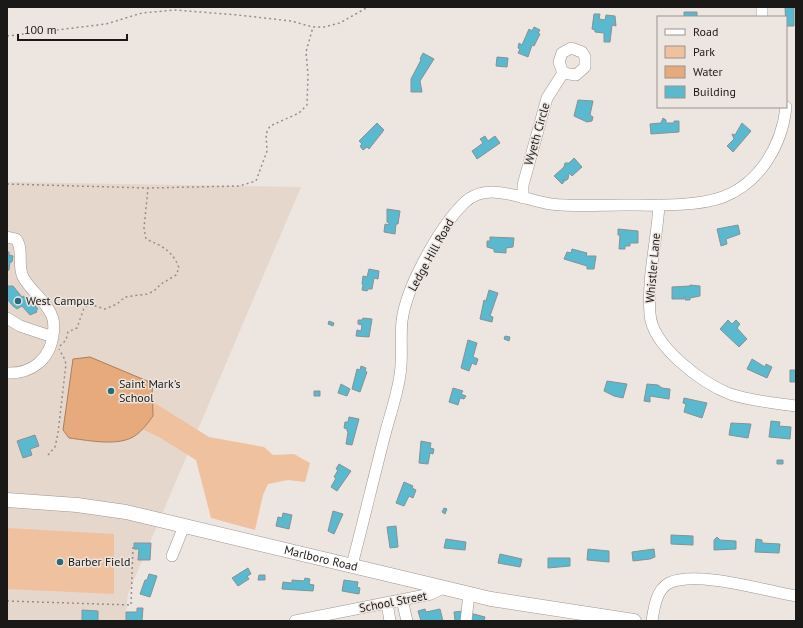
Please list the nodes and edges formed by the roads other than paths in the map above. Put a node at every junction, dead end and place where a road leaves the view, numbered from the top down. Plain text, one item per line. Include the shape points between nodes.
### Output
1 (563, 74) dead end
2 (786, 108) edge
3 (524, 198) junction
4 (659, 205) junction
5 (7, 238) edge
6 (7, 318) edge
7 (53, 337) junction
8 (7, 373) edge
9 (796, 406) edge
10 (7, 500) edge
11 (184, 526) junction
12 (172, 556) dead end
13 (352, 565) junction
14 (443, 588) junction
15 (469, 594) junction
16 (796, 596) edge
17 (402, 600) junction
18 (387, 603) junction
19 (295, 621) edge
20 (390, 621) edge
21 (408, 621) edge
22 (466, 621) edge
23 (634, 621) edge
24 (652, 621) edge

1 - 3 street, Wyeth Circle via 547,98 523,185
2 - 4 street, Ledge Hill Road via 779,140 774,150 740,189 712,200
3 - 4 street, Ledge Hill Road via 550,204 577,206
3 - 13 street, Ledge Hill Road via 487,191 465,202 450,218 412,284 402,321 400,375
4 - 9 street, Whistler Lane via 649,288 650,316 658,338 671,355 718,388 731,394
5 - 7 street via 16,239 20,244 20,268 53,320
6 - 7 street via 20,326
7 - 8 street via 52,346 42,361 29,370
10 - 11 main road, Marlboro Road via 110,509
11 - 12 street
11 - 13 main road, Marlboro Road
13 - 14 main road, Marlboro Road
14 - 15 main road, Marlboro Road
14 - 17 street, School Street via 431,594
15 - 22 street
15 - 23 main road, Marlboro Road
16 - 24 street via 747,585 680,580 668,584 660,592
17 - 18 street, School Street
17 - 21 street
18 - 19 street, School Street
18 - 20 street

